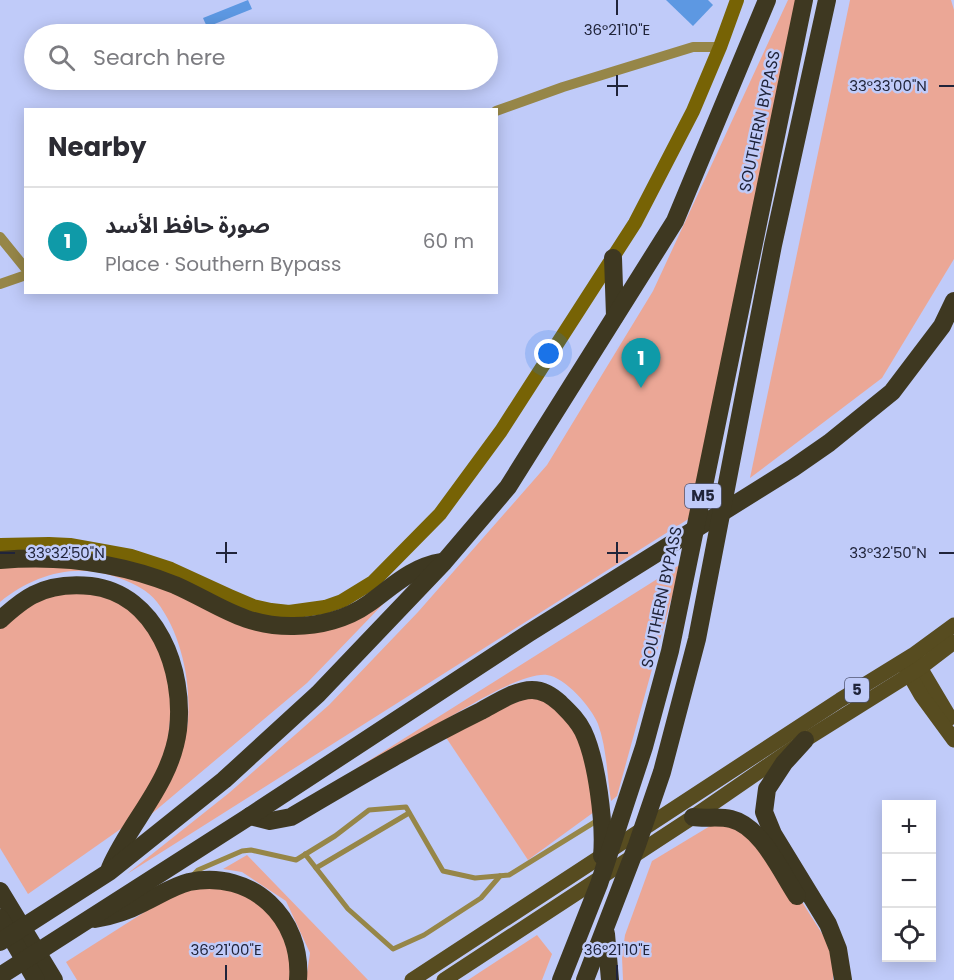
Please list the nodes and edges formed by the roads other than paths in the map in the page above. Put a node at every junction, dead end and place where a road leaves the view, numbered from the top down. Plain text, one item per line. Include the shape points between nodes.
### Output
1 (736, 0) edge
2 (767, 0) edge
3 (804, 0) edge
4 (827, 0) edge
5 (720, 47) junction
6 (498, 110) edge
7 (0, 237) edge
8 (613, 258) junction
9 (24, 267) edge
10 (24, 276) edge
11 (0, 284) edge
12 (954, 301) edge
13 (615, 317) junction
14 (0, 545) edge
15 (0, 560) edge
16 (444, 562) junction
17 (0, 620) edge
18 (954, 625) edge
19 (954, 642) edge
20 (911, 665) junction
21 (954, 723) edge
22 (805, 740) junction
23 (954, 740) edge
24 (763, 760) junction
25 (409, 813) junction
26 (249, 816) junction
27 (601, 818) junction
28 (693, 818) junction
29 (305, 854) junction
30 (316, 868) junction
31 (109, 872) junction
32 (500, 876) junction
33 (189, 882) junction
34 (599, 884) junction
35 (0, 891) edge
36 (0, 918) edge
37 (77, 925) junction
38 (605, 929) junction
39 (0, 942) edge
40 (5, 972) edge
41 (36, 980) edge
42 (54, 980) edge
43 (297, 980) edge
44 (412, 980) edge
45 (444, 980) edge
46 (561, 980) edge
47 (585, 980) edge
48 (610, 980) edge
49 (831, 980) edge
50 (843, 980) edge

1 - 5 street
2 - 13 highway via 675,221
3 - 34 highway, SOUTHERN BYPASS / M5 via 670,651 645,747
4 - 38 highway, M5 via 773,245 697,639 662,772
5 - 6 street via 693,47
5 - 8 street via 688,121
7 - 9 street
8 - 13 highway
8 - 14 street via 501,431 440,514 373,582 342,601 307,611 271,610 131,556 70,545
10 - 11 street
12 - 26 highway via 942,326 892,392 829,443
13 - 16 highway via 508,487
15 - 16 highway via 40,559 135,572 177,586 244,619 276,626 326,623 347,615 366,606 405,576
16 - 31 highway via 318,694 224,780
17 - 31 highway via 33,595 48,589 98,587 128,599 164,643 178,697 175,748 163,780
18 - 20 main road, 5
19 - 20 main road, 5
20 - 21 main road
20 - 22 main road, 5
20 - 23 main road
20 - 24 main road, 5
22 - 24 main road, 5
22 - 50 highway via 767,789 764,812 773,834 828,924
24 - 28 main road, 5
24 - 44 main road, 5 via 693,798
25 - 29 lane via 406,807 369,810
25 - 30 lane
25 - 32 lane via 444,872 475,878
26 - 27 highway via 270,821 291,817 435,734 517,694 534,690 555,699 583,731 596,778
26 - 37 highway
27 - 32 lane via 509,875
27 - 34 highway
28 - 45 main road, 5
28 - 49 highway via 729,818 759,838 818,930
29 - 30 lane
29 - 33 lane via 296,860 242,851 198,870
30 - 32 lane via 348,909 393,949 424,936 481,898
31 - 39 highway
33 - 37 highway via 119,914
33 - 43 highway via 234,884 276,909 293,936
34 - 46 highway, SOUTHERN BYPASS / M5
35 - 42 highway
36 - 41 highway
37 - 40 highway
38 - 47 highway, M5
38 - 48 highway

